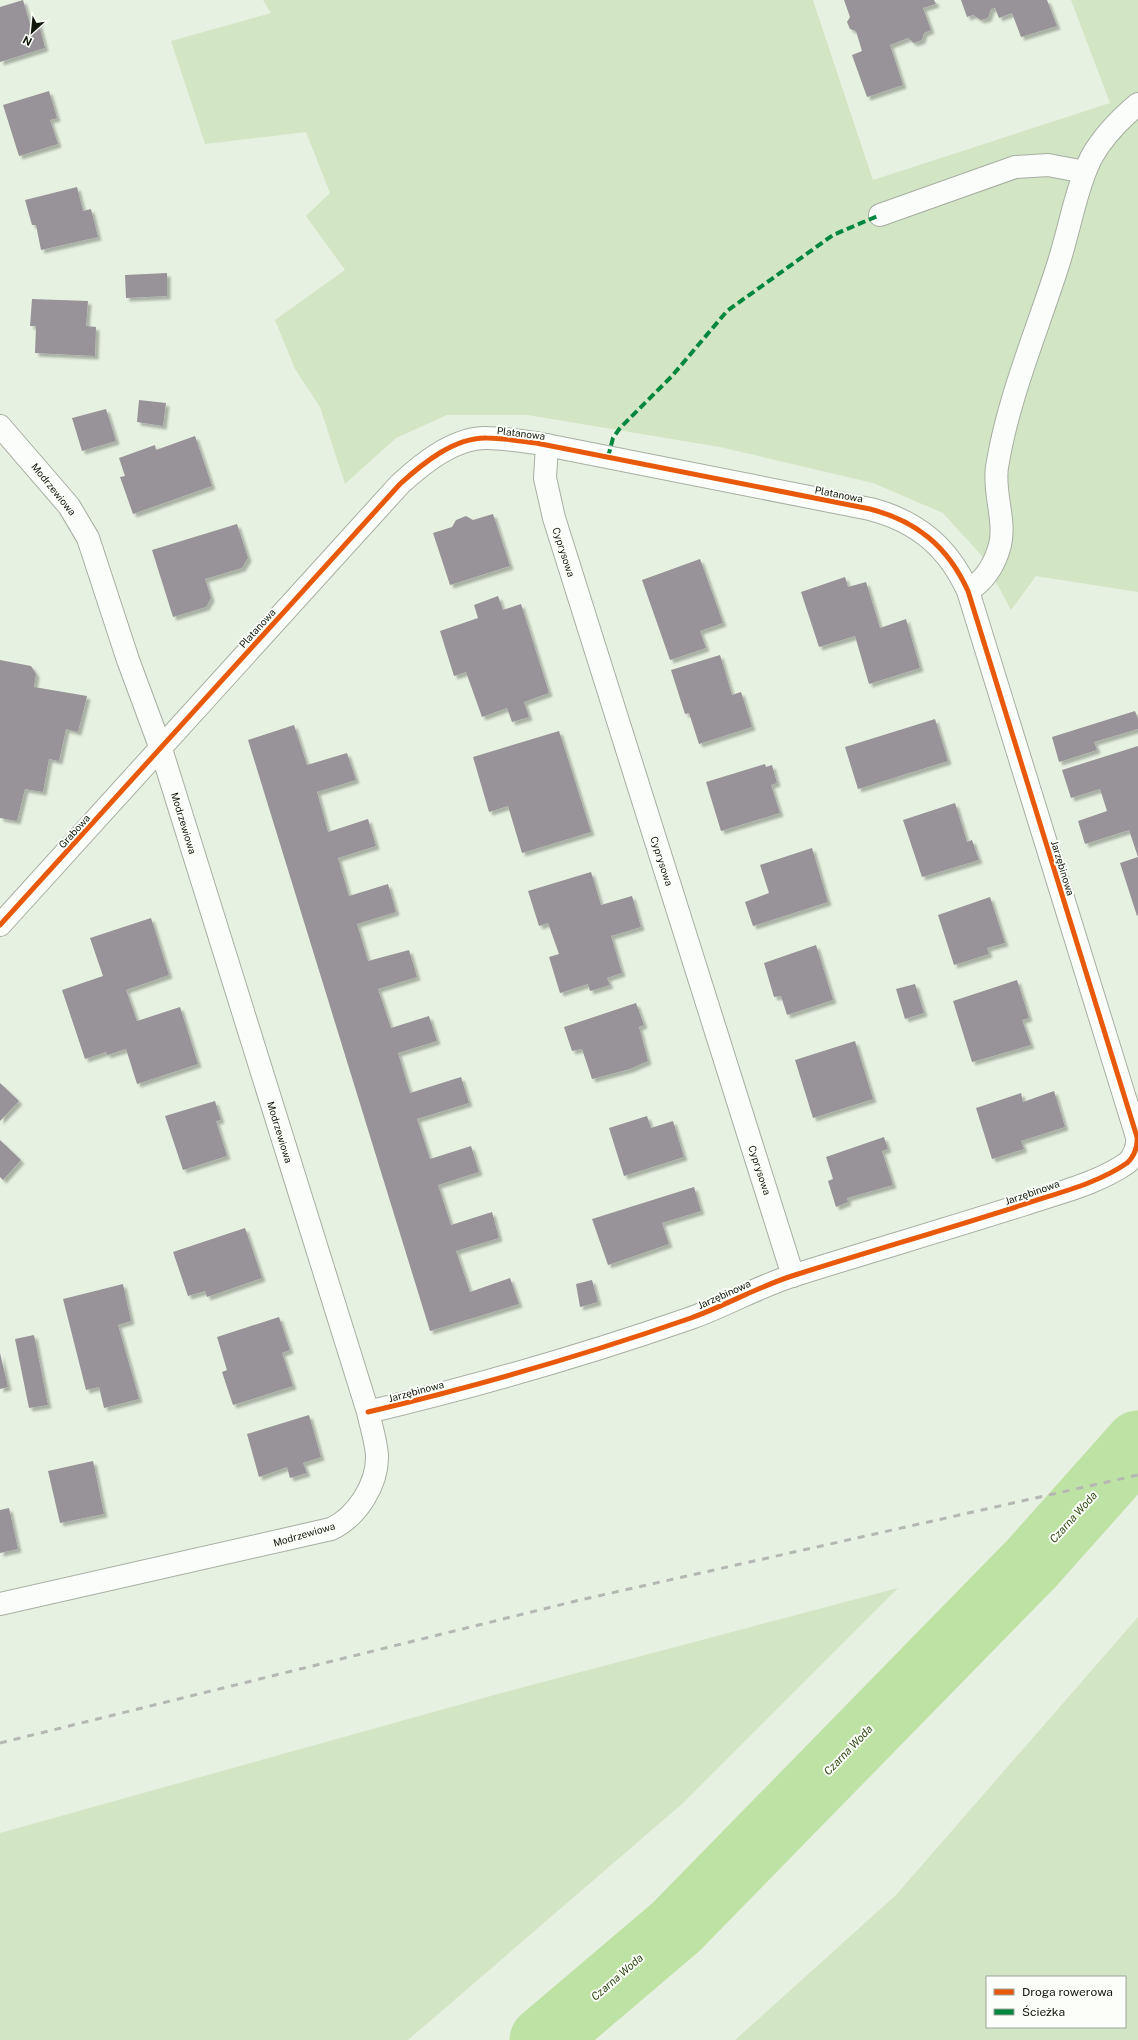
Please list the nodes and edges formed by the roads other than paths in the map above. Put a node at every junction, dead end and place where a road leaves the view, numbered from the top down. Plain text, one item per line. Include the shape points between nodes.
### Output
1 (1138, 104) edge
2 (1085, 172) junction
3 (880, 215) dead end
4 (0, 426) edge
5 (547, 445) junction
6 (968, 591) junction
7 (161, 749) junction
8 (0, 925) edge
9 (793, 1276) junction
10 (368, 1412) junction
11 (0, 1604) edge

1 - 2 street via 1105,136
2 - 3 street via 1048,165 1015,167
2 - 6 street via 1020,379 999,459 996,480 1001,530 1000,547 987,574
4 - 7 street, Modrzewiowa via 65,501 88,538 128,660
5 - 6 street, Platanowa via 893,515 934,542 959,573
5 - 7 street, Platanowa via 497,438 477,439 448,449 421,466 382,503
5 - 9 street, Cyprysowa via 546,485 554,518
6 - 9 street, Jarzębinowa via 1137,1137 1137,1145 1133,1156 1127,1162 1093,1180 989,1216
7 - 8 street, Grabowa
7 - 10 street, Modrzewiowa
9 - 10 street, Jarzębinowa via 704,1313 599,1349
10 - 11 street, Modrzewiowa via 376,1445 376,1468 365,1495 354,1511 331,1529

